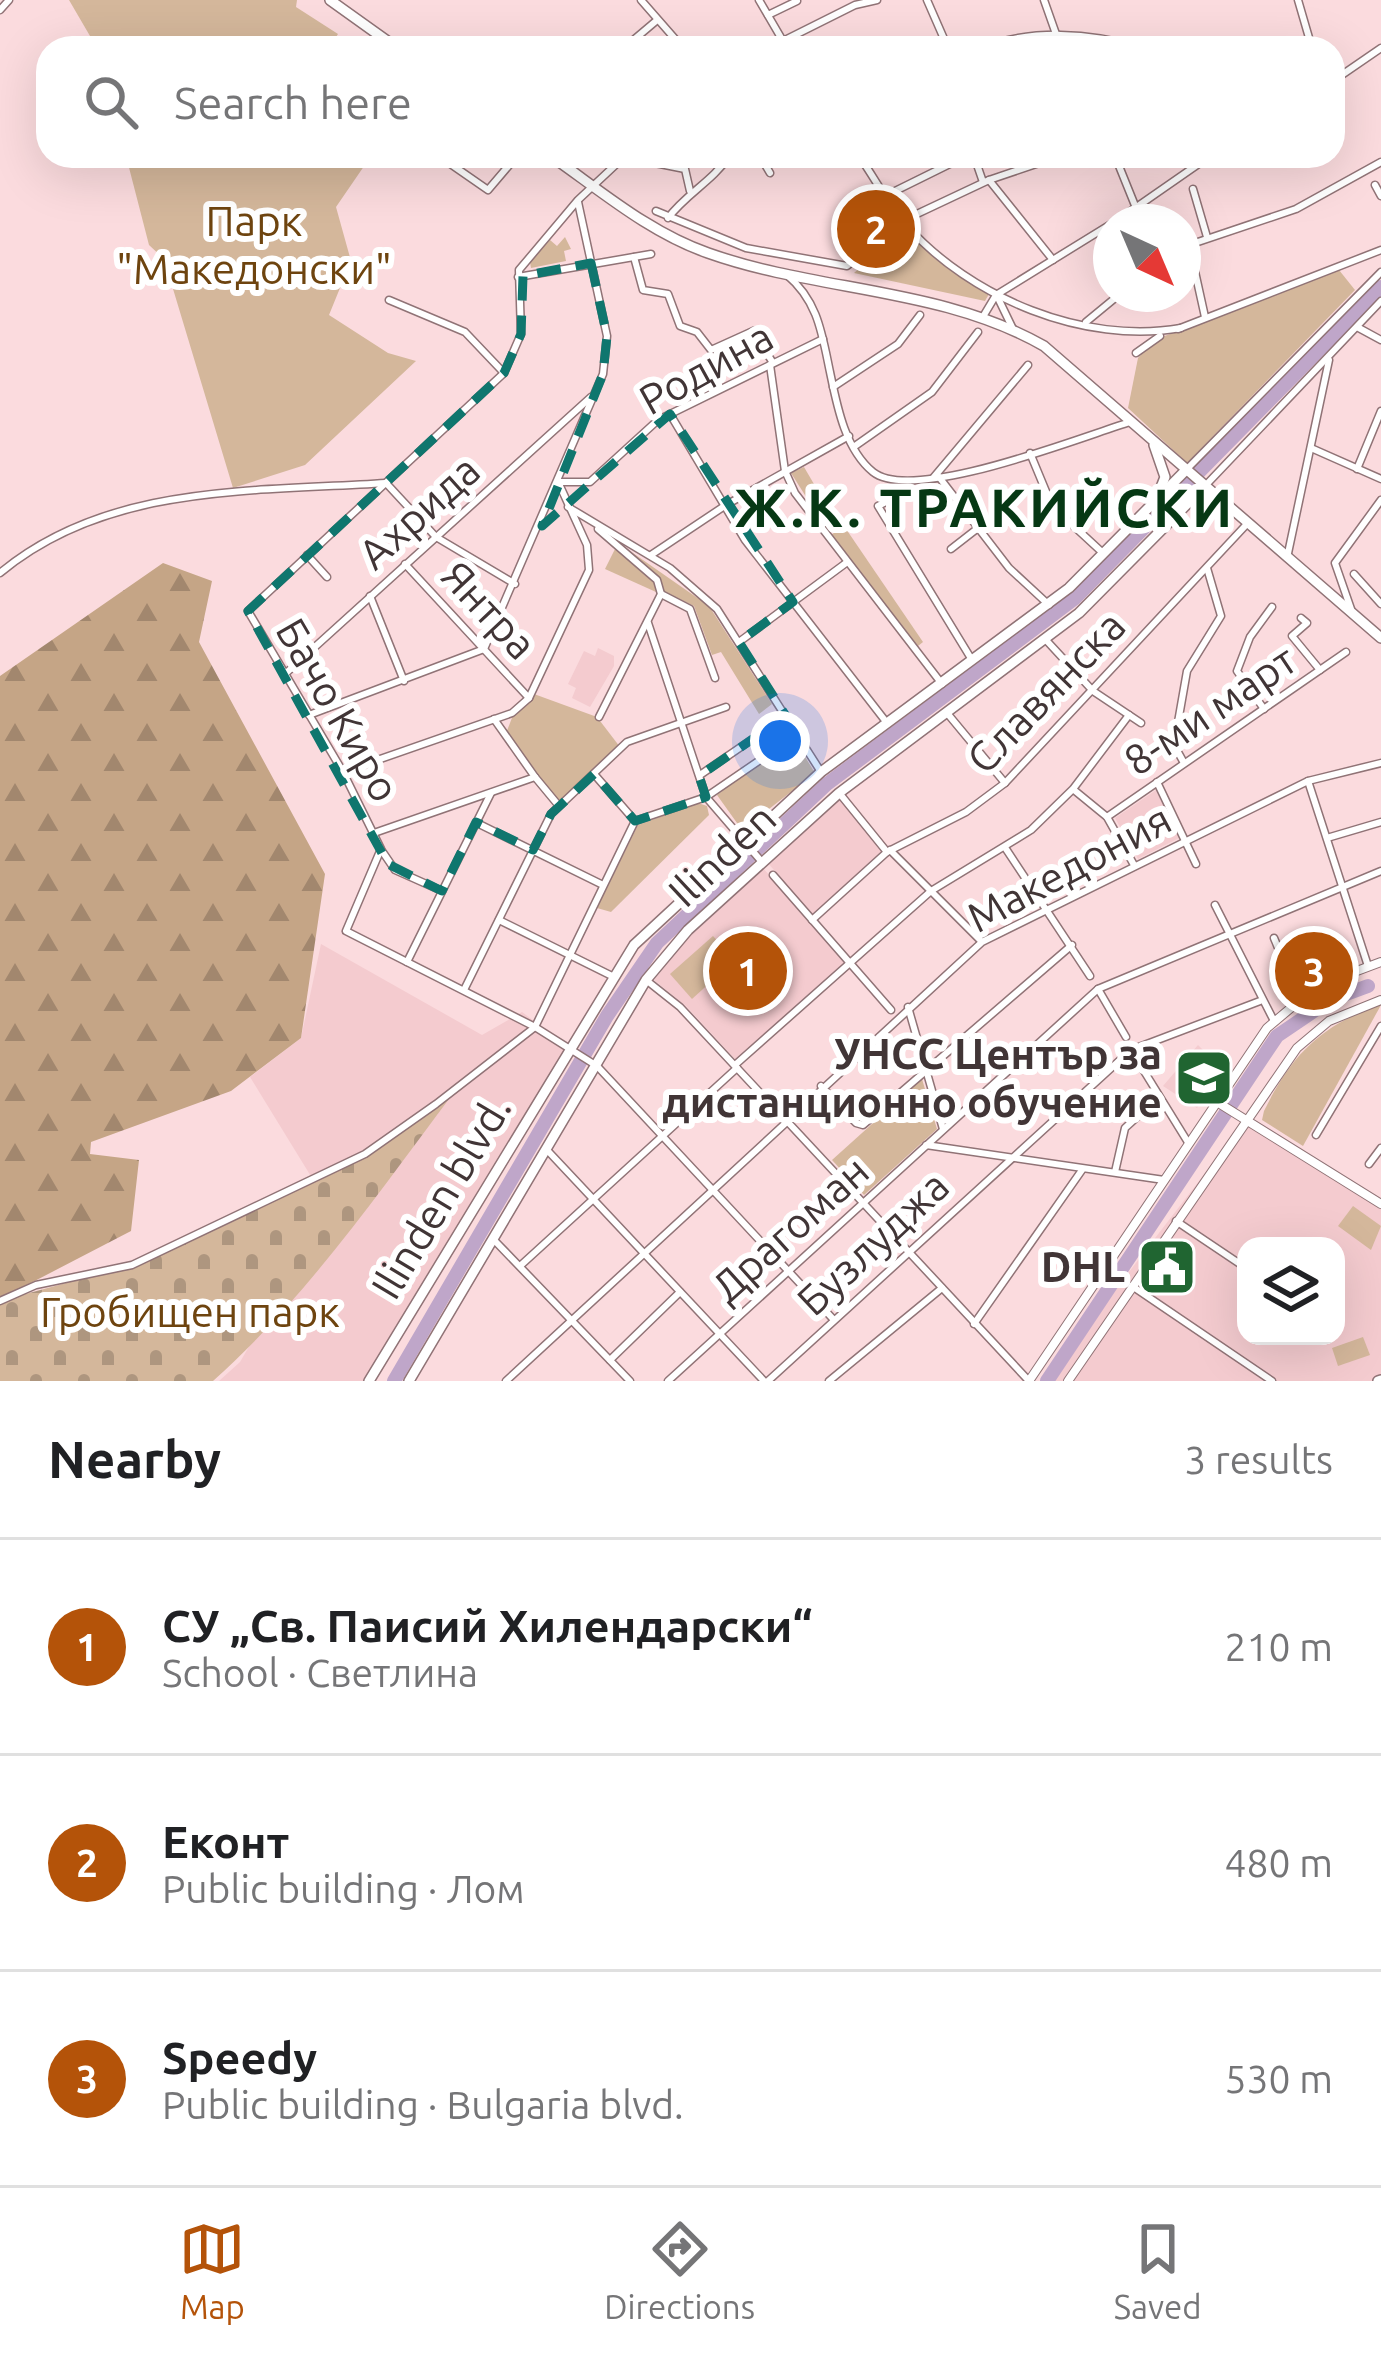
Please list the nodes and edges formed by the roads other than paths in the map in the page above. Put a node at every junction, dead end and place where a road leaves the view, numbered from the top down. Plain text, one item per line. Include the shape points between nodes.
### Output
1 (9, 0) edge
2 (330, 0) edge
3 (641, 0) edge
4 (759, 0) edge
5 (877, 0) edge
6 (927, 0) edge
7 (1044, 0) edge
8 (1298, 0) edge
9 (797, 1) edge
10 (0, 10) edge
11 (768, 15) junction
12 (656, 21) junction
13 (1056, 34) junction
14 (1071, 35) joint
15 (380, 36) edge
16 (639, 36) edge
17 (671, 36) edge
18 (780, 36) edge
19 (801, 36) edge
20 (943, 36) edge
21 (1034, 36) edge
22 (1076, 36) edge
23 (1308, 36) edge
24 (1381, 49) edge
25 (1345, 73) edge
26 (1381, 162) edge
27 (456, 168) edge
28 (507, 168) edge
29 (568, 168) edge
30 (613, 168) edge
31 (676, 168) edge
32 (721, 168) edge
33 (767, 168) edge
34 (868, 168) edge
35 (944, 168) edge
36 (978, 168) edge
37 (1024, 168) edge
38 (1120, 168) edge
39 (1193, 168) edge
40 (770, 173) dead end
41 (986, 181) junction
42 (1375, 185) dead end
43 (594, 187) junction
44 (1193, 189) dead end
45 (689, 191) junction
46 (887, 195) junction
47 (1381, 196) edge
48 (578, 200) junction
49 (1134, 204) edge
50 (1142, 204) edge
51 (656, 211) dead end
52 (668, 218) junction
53 (902, 221) junction
54 (1093, 235) edge
55 (1207, 239) junction
56 (1201, 241) edge
57 (1381, 250) edge
58 (651, 254) dead end
59 (634, 257) junction
60 (1053, 260) junction
61 (591, 263) junction
62 (1381, 272) edge
63 (786, 274) junction
64 (518, 277) junction
65 (824, 282) junction
66 (996, 295) junction
67 (812, 299) junction
68 (1201, 299) edge
69 (389, 300) dead end
70 (1381, 301) edge
71 (1096, 312) edge
72 (920, 315) dead end
73 (984, 315) junction
74 (1205, 317) junction
75 (1085, 323) junction
76 (1012, 327) junction
77 (1357, 327) junction
78 (1180, 328) junction
79 (978, 332) dead end
80 (823, 339) junction
81 (1381, 340) edge
82 (1136, 353) dead end
83 (1330, 356) junction
84 (772, 364) junction
85 (1028, 365) dead end
86 (504, 373) junction
87 (833, 387) junction
88 (593, 394) junction
89 (1381, 411) edge
90 (670, 414) junction
91 (1130, 422) junction
92 (849, 436) junction
93 (1152, 440) junction
94 (854, 447) junction
95 (1311, 448) junction
96 (1030, 453) junction
97 (1357, 469) junction
98 (785, 471) junction
99 (1188, 472) junction
100 (936, 477) junction
101 (1381, 479) edge
102 (560, 482) junction
103 (386, 483) junction
104 (1203, 485) junction
105 (901, 494) dead end
106 (1381, 500) edge
107 (1155, 503) junction
108 (565, 505) junction
109 (726, 505) junction
110 (586, 519) junction
111 (1246, 525) junction
112 (978, 528) junction
113 (436, 537) junction
114 (950, 549) dead end
115 (1104, 554) junction
116 (307, 555) junction
117 (650, 556) junction
118 (1286, 559) junction
119 (846, 563) junction
120 (405, 564) junction
121 (1207, 568) junction
122 (0, 573) edge
123 (1354, 574) dead end
124 (327, 577) dead end
125 (515, 584) junction
126 (662, 594) junction
127 (370, 596) junction
128 (1380, 599) edge
129 (794, 602) junction
130 (1049, 605) junction
131 (1272, 607) dead end
132 (1352, 613) junction
133 (1301, 618) dead end
134 (648, 623) junction
135 (1381, 638) edge
136 (1046, 640) junction
137 (739, 642) junction
138 (484, 650) junction
139 (1346, 652) dead end
140 (974, 662) junction
141 (1320, 670) junction
142 (285, 674) junction
143 (716, 678) dead end
144 (404, 681) junction
145 (942, 684) junction
146 (1093, 691) junction
147 (529, 698) junction
148 (726, 707) dead end
149 (1264, 709) junction
150 (947, 713) junction
151 (1129, 715) junction
152 (309, 716) junction
153 (786, 716) junction
154 (599, 717) dead end
155 (494, 719) junction
156 (887, 723) junction
157 (1141, 723) dead end
158 (680, 724) junction
159 (798, 734) junction
160 (1184, 763) junction
161 (1381, 763) edge
162 (343, 772) junction
163 (821, 772) junction
164 (593, 774) junction
165 (699, 776) junction
166 (535, 777) junction
167 (1308, 781) junction
168 (1157, 782) junction
169 (1005, 783) junction
170 (1072, 789) junction
171 (492, 790) junction
172 (838, 793) junction
173 (706, 797) junction
174 (559, 806) junction
175 (1106, 817) junction
176 (634, 821) junction
177 (476, 822) junction
178 (1381, 822) edge
179 (374, 833) junction
180 (1327, 838) junction
181 (1184, 840) junction
182 (745, 844) junction
183 (380, 849) junction
184 (1006, 849) junction
185 (533, 850) junction
186 (889, 851) junction
187 (759, 859) junction
188 (1196, 864) dead end
189 (1134, 865) junction
190 (1381, 871) edge
191 (773, 874) dead end
192 (1342, 884) junction
193 (603, 885) junction
194 (442, 891) junction
195 (931, 891) junction
196 (1215, 905) dead end
197 (1048, 907) junction
198 (499, 920) junction
199 (812, 920) junction
200 (1228, 933) junction
201 (1274, 938) dead end
202 (982, 942) junction
203 (1072, 945) junction
204 (569, 955) junction
205 (407, 962) junction
206 (1381, 962) edge
207 (849, 963) junction
208 (1368, 966) junction
209 (612, 976) junction
210 (1090, 976) dead end
211 (646, 980) junction
212 (1098, 989) junction
213 (464, 990) junction
214 (1304, 994) junction
215 (1381, 1000) edge
216 (1260, 1001) junction
217 (908, 1007) junction
218 (892, 1010) dead end
219 (1274, 1021) junction
220 (1381, 1026) edge
221 (535, 1027) junction
222 (1126, 1037) dead end
223 (1131, 1050) junction
224 (584, 1057) junction
225 (736, 1066) junction
226 (926, 1067) junction
227 (821, 1086) junction
228 (1159, 1097) junction
229 (1217, 1102) junction
230 (781, 1116) junction
231 (1246, 1120) junction
232 (944, 1129) junction
233 (663, 1136) junction
234 (1316, 1136) dead end
235 (1189, 1144) junction
236 (926, 1145) junction
237 (1381, 1148) edge
238 (547, 1150) junction
239 (1007, 1161) junction
240 (1369, 1164) dead end
241 (1082, 1170) junction
242 (1114, 1173) junction
243 (1164, 1180) junction
244 (711, 1187) junction
245 (593, 1199) junction
246 (863, 1203) junction
247 (1381, 1204) edge
248 (1177, 1221) junction
249 (494, 1240) junction
250 (908, 1251) junction
251 (643, 1252) junction
252 (1237, 1262) edge
253 (520, 1266) junction
254 (789, 1270) junction
255 (1132, 1286) junction
256 (942, 1288) junction
257 (680, 1292) junction
258 (0, 1300) edge
259 (571, 1319) junction
260 (835, 1320) junction
261 (974, 1325) junction
262 (719, 1334) junction
263 (610, 1360) junction
264 (369, 1381) edge
265 (409, 1381) edge
266 (506, 1381) edge
267 (630, 1381) edge
268 (668, 1381) edge
269 (766, 1381) edge
270 (829, 1381) edge
271 (1029, 1381) edge
272 (1068, 1381) edge
273 (1272, 1381) edge

1 - 10 street
2 - 15 main road
3 - 12 street
4 - 11 street
5 - 19 street
6 - 20 street
7 - 13 street
8 - 23 street
9 - 11 street
11 - 18 street
12 - 16 street
12 - 17 street
13 - 14 street
13 - 21 street
14 - 22 street
24 - 25 street
26 - 55 street via 1296,209
27 - 28 street via 488,190
29 - 43 main road
30 - 43 street
31 - 45 street via 685,170
32 - 45 street
33 - 40 street
34 - 46 street
35 - 46 street
36 - 41 street
37 - 41 street
38 - 49 street
39 - 50 street
41 - 53 street
41 - 60 street
42 - 47 street
43 - 48 street
43 - 63 main road via 680,242
44 - 55 street
45 - 52 street
46 - 53 street
48 - 61 street
48 - 64 street
51 - 52 street
52 - 53 street via 746,248 838,266 855,262
53 - 66 street via 952,268
54 - 60 street
55 - 56 street
57 - 74 street
58 - 59 street
59 - 61 street
59 - 84 street via 644,290 668,294 680,326 711,350 753,331
60 - 66 street
61 - 64 street
61 - 88 street via 607,336
62 - 99 street
63 - 65 main road
63 - 67 street
64 - 86 street via 521,334
65 - 67 street
65 - 73 main road
66 - 73 street
66 - 75 street
66 - 76 street
67 - 80 street
68 - 74 street
69 - 86 street via 465,332
70 - 77 street
71 - 75 street
72 - 87 street via 898,344
73 - 76 main road
74 - 78 street
75 - 78 street via 1137,336
76 - 91 main road
77 - 81 street
77 - 83 street
78 - 82 street
79 - 94 street via 932,392
80 - 84 street, Родина
80 - 87 street
83 - 95 street
83 - 104 street
84 - 90 street, Родина
84 - 98 street
85 - 100 street
86 - 103 street, Бачо Киро
87 - 92 street
88 - 102 street
88 - 113 street, Ахрида
89 - 97 street
90 - 102 street, Родина via 590,482
90 - 109 street
91 - 93 main road
91 - 96 street
92 - 94 street
92 - 98 street
93 - 99 main road
93 - 107 main road via 1165,477
94 - 100 street via 885,479
95 - 97 street
95 - 118 street
96 - 100 street
96 - 115 street via 1052,506
97 - 101 street
98 - 109 street
98 - 119 street
99 - 104 main road
99 - 107 main road, Ilinden
100 - 112 street
102 - 108 street
102 - 125 street
103 - 113 street
103 - 116 street, Бачо Киро
103 - 122 street via 164,498 52,538
104 - 111 main road
104 - 136 main road, Ilinden
105 - 140 street via 878,506
106 - 132 street via 1335,563
107 - 115 main road, Ilinden
108 - 110 street
108 - 147 street via 589,570
109 - 117 street
109 - 129 street
110 - 117 street
110 - 126 street via 657,580
111 - 118 main road
111 - 121 street, Славянска
112 - 114 street
112 - 130 street
113 - 120 street, Ахрида
113 - 125 street
115 - 130 main road, Ilinden
116 - 124 street
116 - 142 street, Бачо Киро via 248,611
117 - 137 street via 717,608
118 - 132 main road
119 - 129 street
119 - 145 street
120 - 127 street, Ахрида
120 - 138 street, Янтра
121 - 146 street, Славянска
121 - 160 street via 1221,616 1187,670 1174,746
123 - 128 street
125 - 138 street
126 - 134 street
126 - 143 street via 690,609
127 - 142 street, Ахрида
127 - 144 street
129 - 137 street
129 - 156 street
130 - 140 main road, Ilinden
131 - 149 street via 1237,671
132 - 135 main road
133 - 141 street via 1307,623 1292,636
134 - 154 street
134 - 158 street
136 - 146 street
136 - 150 main road, Ilinden
137 - 153 street
138 - 144 street
138 - 147 street, Янтра
139 - 141 street, 8-ми март
140 - 145 main road, Ilinden
141 - 149 street, 8-ми март
142 - 152 street, Бачо Киро
144 - 152 street
145 - 156 main road, Ilinden
146 - 151 street
146 - 169 street, Славянска
147 - 155 street
148 - 158 street
149 - 160 street, 8-ми март
150 - 169 street
150 - 172 main road, Ilinden
151 - 157 street
151 - 170 street
152 - 162 street, Бачо Киро
153 - 159 street
153 - 165 street
155 - 162 street
155 - 166 street
156 - 163 main road, Ilinden
158 - 164 street via 627,742
158 - 165 street
159 - 163 street
159 - 173 street
160 - 168 street, 8-ми март
161 - 167 street, Македония
162 - 179 street, Бачо Киро
163 - 182 main road, Ilinden
164 - 174 street
164 - 176 street
165 - 173 street
166 - 171 street
166 - 174 street
167 - 180 street
167 - 181 street, Македония
168 - 175 street, 8-ми март
168 - 181 street
169 - 186 street, Славянска
170 - 175 street
170 - 184 street
171 - 177 street
171 - 179 street
172 - 186 street
172 - 187 main road, Ilinden
173 - 176 street
173 - 182 street
174 - 185 street
175 - 189 street
176 - 193 street
177 - 185 street
177 - 194 street
178 - 180 street
179 - 183 street, Бачо Киро
180 - 192 street
181 - 188 street
181 - 189 street, Македония
182 - 187 street
182 - 209 main road, Ilinden via 634,945
183 - 194 street via 391,867
183 - 205 street, Бачо Киро via 346,932
184 - 195 street
184 - 197 street
185 - 193 street
185 - 198 street
186 - 195 street
186 - 199 street, Славянска
187 - 211 main road, Ilinden
189 - 197 street, Македония
190 - 192 street, Драгоман
191 - 199 street
192 - 200 street, Драгоман
192 - 208 street
193 - 204 street
194 - 205 street
195 - 202 street
195 - 207 street
196 - 200 street
197 - 202 street, Македония
197 - 203 street
198 - 204 street
198 - 213 street
199 - 207 street
200 - 212 street, Драгоман
200 - 216 street
201 - 214 street via 1294,989
202 - 217 street, Македония
203 - 210 street
203 - 226 street
204 - 209 street
204 - 221 street
205 - 213 street, Бачо Киро
206 - 208 street
207 - 218 street
207 - 225 street
208 - 214 street
209 - 224 main road, Ilinden
211 - 224 main road, Ilinden
211 - 225 street
212 - 222 street
212 - 232 street, Драгоман
213 - 221 street, Бачо Киро
214 - 219 street
215 - 231 street via 1315,1030
216 - 219 street
216 - 223 street, Бузлуджа
217 - 226 street
217 - 227 street, Македония
219 - 229 street
220 - 234 street
221 - 224 street, Бачо Киро
221 - 258 street via 364,1154 132,1265
223 - 228 street
223 - 239 street, Бузлуджа
224 - 233 street, Бачо Киро
224 - 238 main road, Ilinden
224 - 264 main road, Ilinden blvd.
225 - 230 street
225 - 233 street
226 - 227 street via 859,1126
226 - 232 street
227 - 230 street, Македония
228 - 235 street
228 - 242 street via 1125,1128
229 - 231 street
229 - 235 street
230 - 244 street, Македония
230 - 246 street
231 - 247 street
231 - 248 street
232 - 236 street, Драгоман
233 - 244 street, Бачо Киро
233 - 245 street
235 - 243 street
236 - 239 street
236 - 246 street, Драгоман
237 - 240 street
238 - 245 street
238 - 249 main road, Ilinden
239 - 241 street
239 - 250 street, Бузлуджа
241 - 242 street
241 - 261 street
242 - 243 street
243 - 271 street
244 - 251 street, Македония
244 - 254 street, Бачо Киро
245 - 251 street
245 - 253 street
246 - 250 street
246 - 254 street, Драгоман
248 - 252 street
248 - 255 street
249 - 253 street
249 - 265 main road, Ilinden
250 - 256 street
250 - 260 street, Бузлуджа
251 - 257 street
251 - 259 street, Македония
253 - 259 street
254 - 260 street, Бачо Киро
254 - 262 street, Драгоман
255 - 272 street
255 - 273 street
256 - 261 street
256 - 270 street
257 - 262 street
257 - 263 street
259 - 263 street
259 - 266 street, Македония
260 - 269 street, Бузлуджа
261 - 271 street
262 - 268 street, Драгоман
262 - 269 street
263 - 267 street

